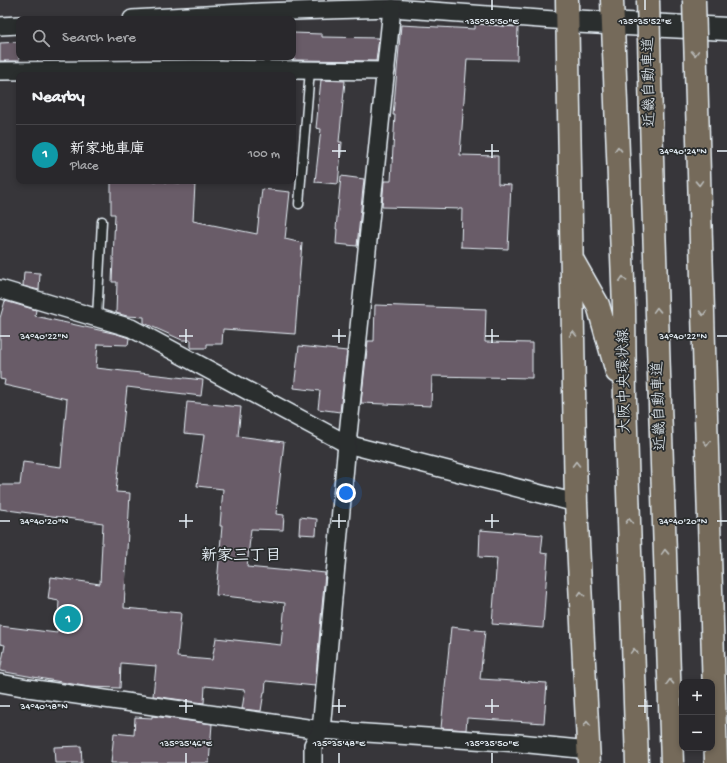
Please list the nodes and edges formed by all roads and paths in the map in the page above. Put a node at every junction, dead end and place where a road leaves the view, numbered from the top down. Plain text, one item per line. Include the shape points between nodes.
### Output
1 (612, 0) edge
2 (634, 0) edge
3 (648, 0) edge
4 (694, 0) edge
5 (260, 6) edge
6 (392, 8) junction
7 (567, 10) edge
8 (162, 16) edge
9 (613, 24) junction
10 (16, 25) edge
11 (0, 26) edge
12 (727, 29) edge
13 (310, 70) junction
14 (0, 71) edge
15 (386, 71) junction
16 (105, 72) edge
17 (653, 195) junction
18 (299, 204) dead end
19 (102, 221) dead end
20 (572, 258) junction
21 (0, 289) edge
22 (98, 318) junction
23 (625, 400) junction
24 (347, 444) junction
25 (576, 503) junction
26 (0, 682) edge
27 (321, 730) junction
28 (589, 756) edge
29 (313, 763) edge
30 (637, 763) edge
31 (672, 763) edge
32 (716, 763) edge

1 - 9 main road, 大阪中央環状線
2 - 17 main road, bridge
3 - 17 main road, 近畿自動車道, bridge
4 -> 32 main road, bridge
5 - 6 street
5 - 8 street
6 - 7 street
6 - 15 street
7 - 9 street
7 - 20 main road
9 - 12 street
23 -> 9 main road, 大阪中央環状線
10 - 11 street
13 - 15 street
13 - 16 street
13 - 18 lane
14 - 16 street
15 - 24 street
31 -> 17 main road, 近畿自動車道, bridge
19 - 22 lane
20 - 23 main road via 598,305
25 -> 20 main road
21 - 22 street
22 - 24 street via 131,328
30 -> 23 main road, 大阪中央環状線
24 - 25 street
24 - 27 street
28 -> 25 main road
26 - 27 street
27 - 28 street via 520,743
27 - 29 street via 313,745

